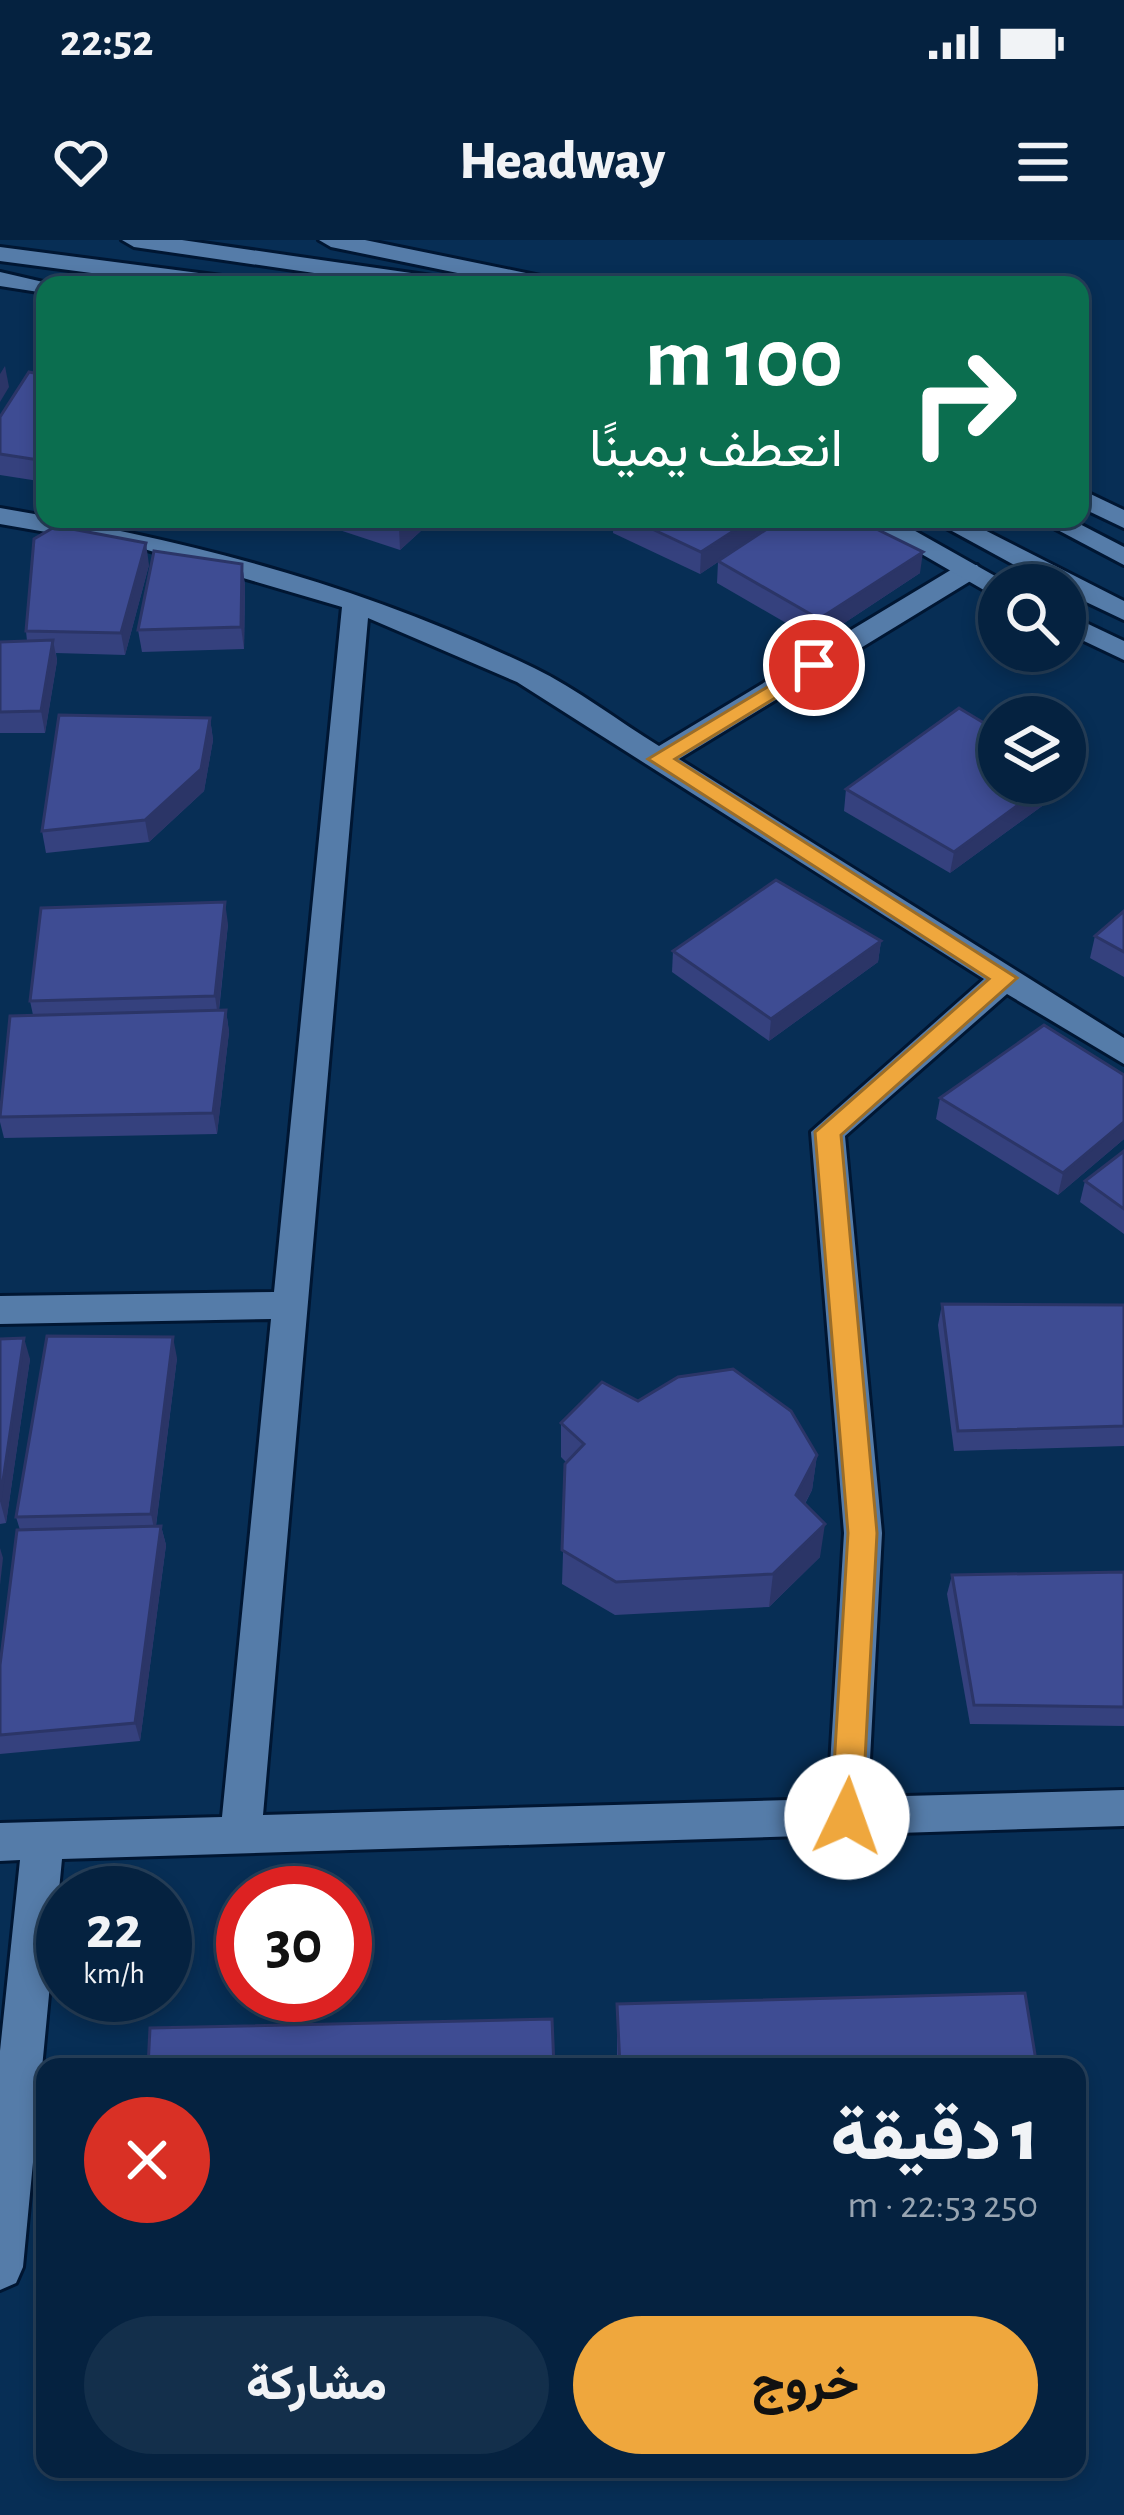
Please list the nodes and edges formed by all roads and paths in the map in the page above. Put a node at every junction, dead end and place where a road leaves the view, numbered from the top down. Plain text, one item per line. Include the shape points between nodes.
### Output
1 (134, 240) edge
2 (331, 240) edge
3 (0, 254) edge
4 (168, 276) edge
5 (384, 276) edge
6 (506, 276) edge
7 (0, 279) edge
8 (36, 285) edge
9 (1089, 502) edge
10 (0, 516) edge
11 (1124, 520) edge
12 (36, 522) edge
13 (71, 528) edge
14 (890, 528) edge
15 (960, 528) edge
16 (1068, 528) edge
17 (1124, 557) edge
18 (968, 571) junction
19 (978, 576) edge
20 (356, 602) junction
21 (1124, 613) edge
22 (1086, 632) edge
23 (1124, 652) edge
24 (659, 759) junction
25 (1005, 978) junction
26 (1124, 1052) edge
27 (290, 1305) junction
28 (0, 1310) edge
29 (1124, 1808) edge
30 (847, 1817) junction
31 (241, 1835) junction
32 (21, 1841) edge
33 (0, 2266) edge

1 - 5 street
2 - 6 street
3 - 4 street
7 - 8 street
9 - 11 street
10 - 12 street
13 - 20 street via 147,541
14 - 18 street
15 - 21 street
16 - 17 street
18 - 19 street
18 - 24 street
20 - 24 street via 527,676
20 - 27 street
22 - 23 street
24 - 25 street
25 - 26 street
25 - 30 street via 828,1132 863,1533
27 - 28 street
27 - 31 street
29 - 30 street
30 - 31 street
31 - 32 street
32 - 33 street

